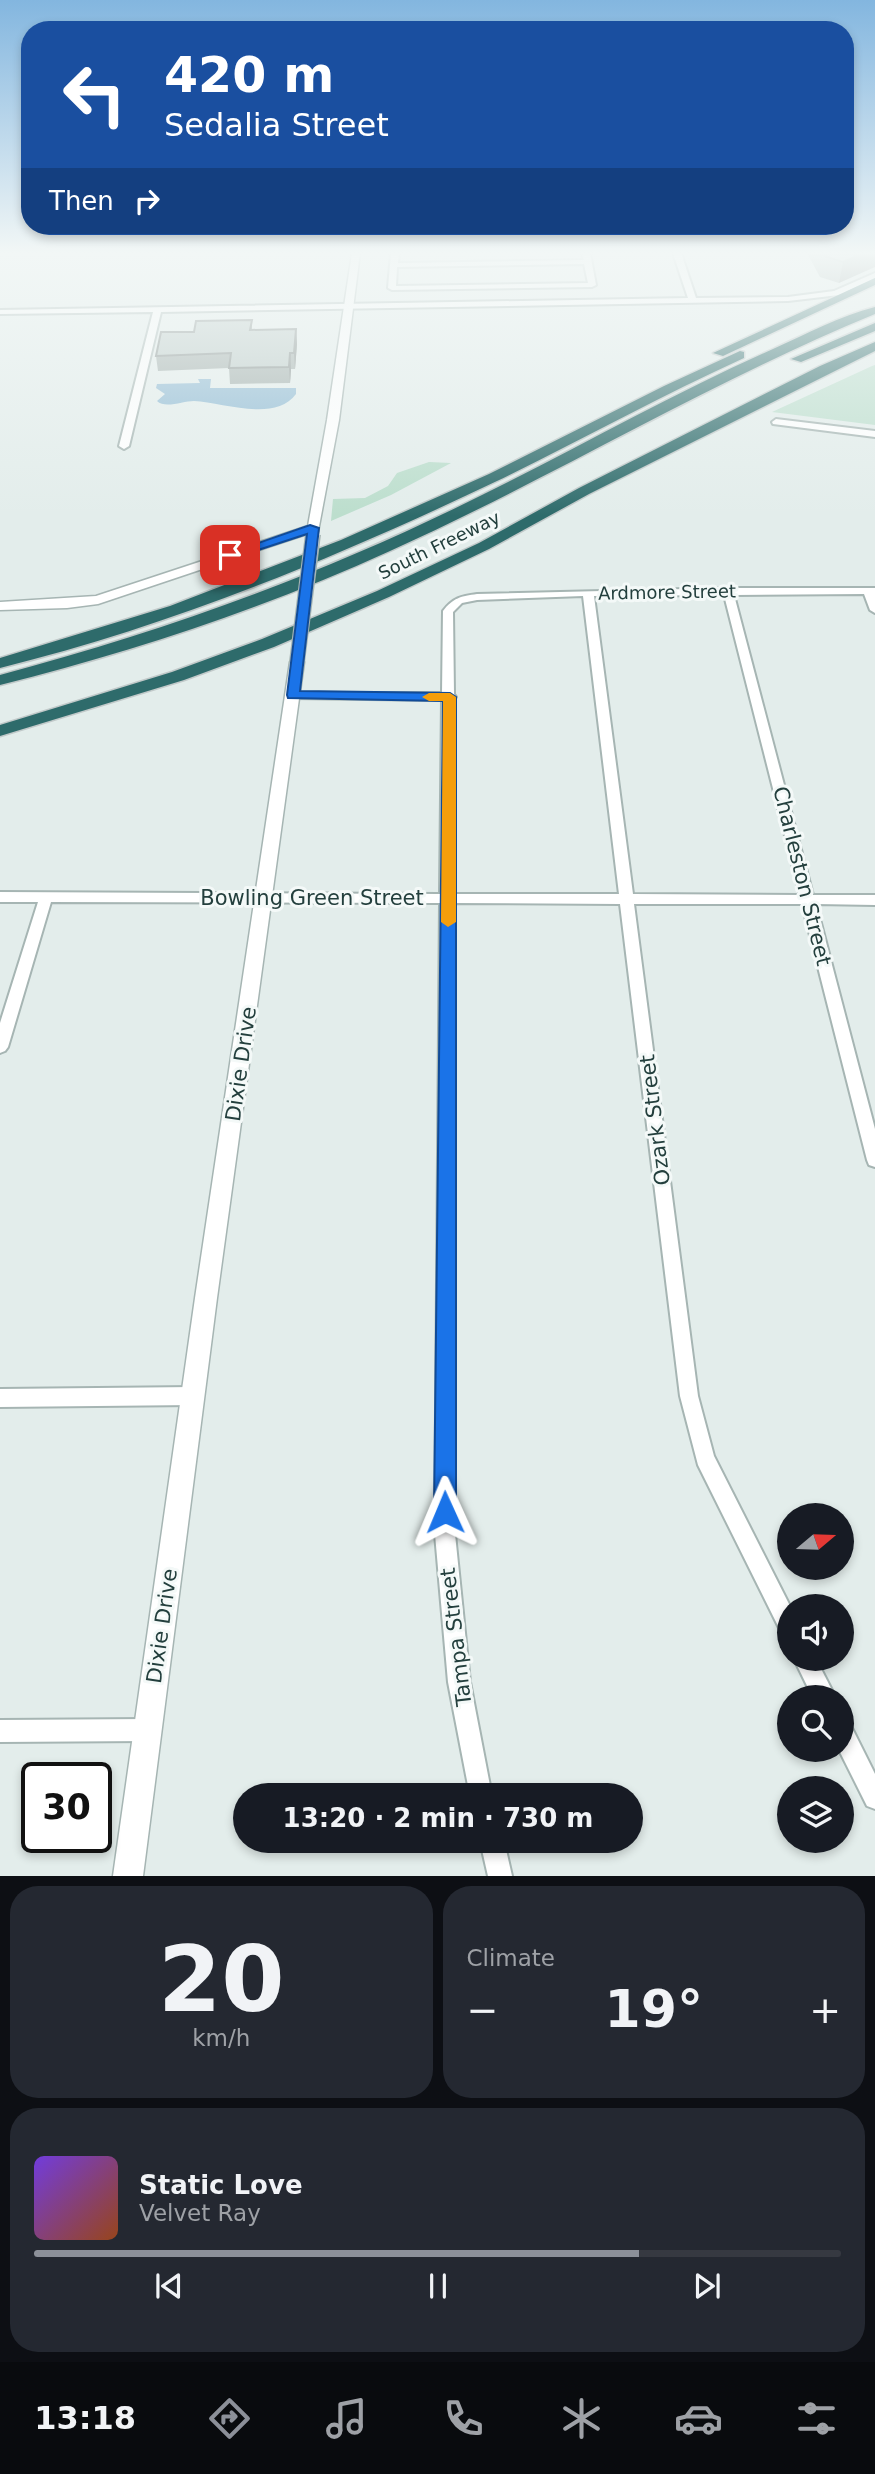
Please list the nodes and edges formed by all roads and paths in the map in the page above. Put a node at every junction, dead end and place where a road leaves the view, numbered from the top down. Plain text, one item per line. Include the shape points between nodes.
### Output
1 (150, 341) edge
2 (343, 341) edge
3 (748, 341) edge
4 (776, 341) edge
5 (805, 341) edge
6 (842, 341) edge
7 (875, 346) edge
8 (875, 360) edge
9 (707, 369) junction
10 (776, 422) dead end
11 (875, 433) edge
12 (124, 446) dead end
13 (653, 457) junction
14 (314, 531) junction
15 (728, 591) junction
16 (871, 591) edge
17 (588, 593) junction
18 (459, 600) joint
19 (0, 606) edge
20 (875, 610) edge
21 (5, 661) edge
22 (0, 680) edge
23 (0, 694) edge
24 (293, 695) junction
25 (450, 697) junction
26 (0, 731) edge
27 (0, 897) edge
28 (46, 897) junction
29 (264, 899) junction
30 (449, 899) junction
31 (875, 900) edge
32 (629, 901) junction
33 (808, 901) junction
34 (0, 1046) edge
35 (875, 1160) edge
36 (194, 1396) junction
37 (0, 1398) edge
38 (777, 1603) edge
39 (148, 1730) junction
40 (0, 1731) edge
41 (854, 1756) edge
42 (478, 1783) edge
43 (875, 1798) edge
44 (495, 1853) edge
45 (128, 1875) edge
46 (500, 1875) edge

1 - 12 street
2 - 14 street, Dixie Drive
3 - 9 highway via 719,354
4 - 9 highway, South Freeway
5 - 22 highway via 436,524 317,577 244,606
6 - 23 highway via 786,363 439,538 275,608
7 - 13 highway, South Freeway
8 - 13 highway
9 - 21 highway, South Freeway via 461,493 337,548 156,617
10 - 11 street
13 - 26 highway, South Freeway via 484,546 268,643
14 - 19 street via 98,600
14 - 24 street, Dixie Drive, bridge
15 - 16 street, Ardmore Street
15 - 17 street, Ardmore Street
15 - 33 street, Charleston Street
16 - 20 street
17 - 18 street, Ardmore Street
17 - 32 street, Ozark Street
18 - 25 street, Tampa Street via 448,611
24 - 25 street
24 - 29 street, Dixie Drive
25 - 30 street, Tampa Street
27 - 28 street, Bowling Green Street
28 - 29 street, Bowling Green Street
28 - 34 street
29 - 30 street, Bowling Green Street
29 - 36 street, Dixie Drive
30 - 32 street, Bowling Green Street
30 - 42 street, Tampa Street via 445,1534 459,1682
31 - 33 street, Bowling Green Street
32 - 33 street, Bowling Green Street
32 - 38 street, Ozark Street via 689,1396 705,1458
33 - 35 street, Charleston Street
36 - 37 street
36 - 39 street, Dixie Drive
39 - 40 street
39 - 45 street, Dixie Drive
41 - 43 street
44 - 46 street

